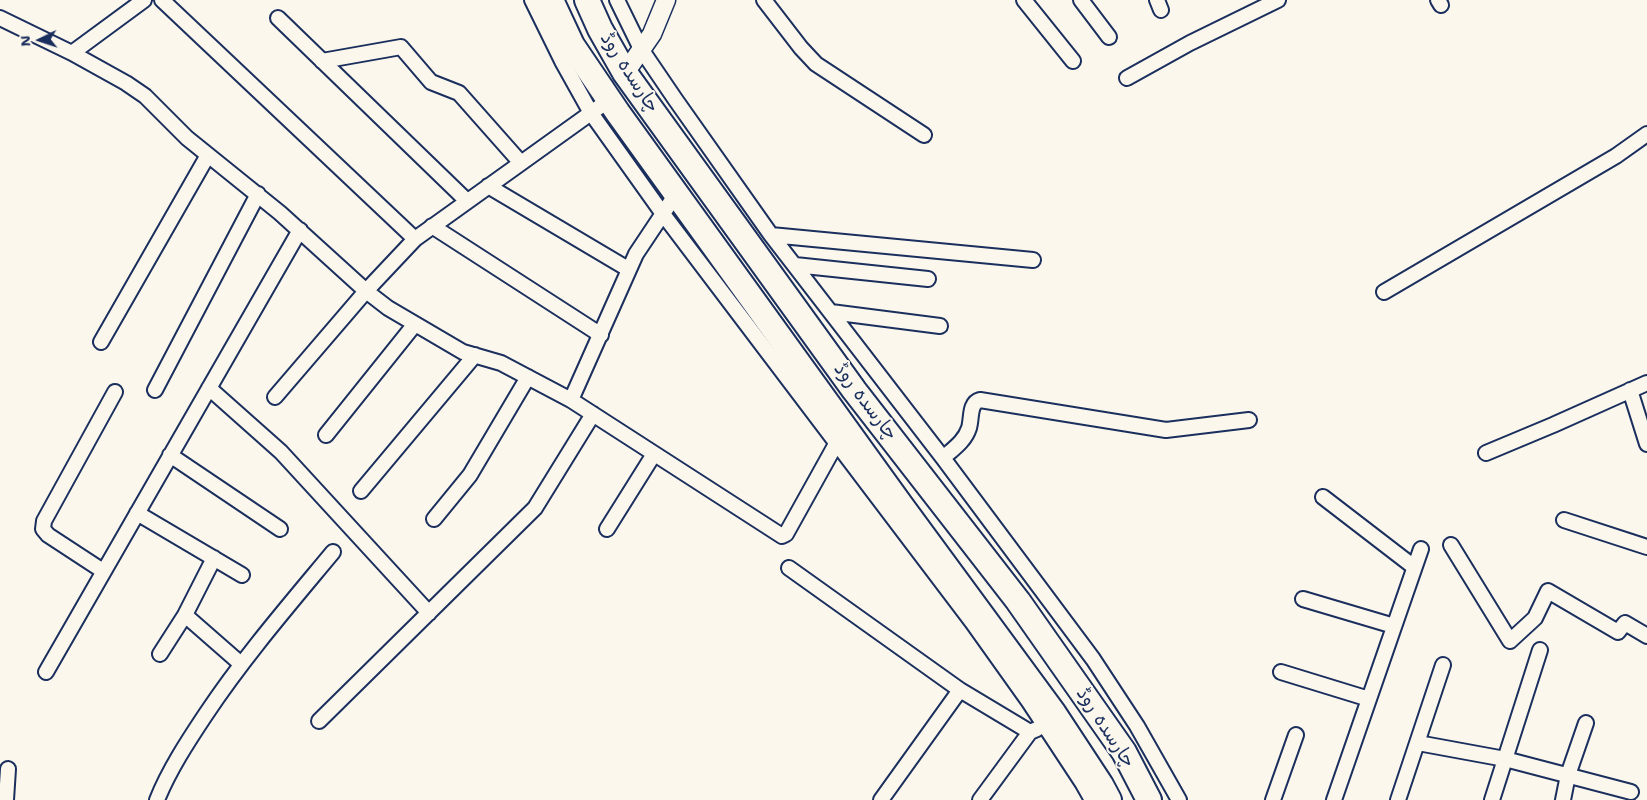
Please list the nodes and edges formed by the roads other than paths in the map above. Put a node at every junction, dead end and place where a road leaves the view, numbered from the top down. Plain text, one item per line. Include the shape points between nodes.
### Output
1 (144, 0) edge
2 (162, 0) edge
3 (532, 0) edge
4 (551, 0) edge
5 (587, 0) edge
6 (617, 0) edge
7 (666, 0) edge
8 (764, 0) edge
9 (1024, 0) edge
10 (1081, 0) edge
11 (1278, 0) edge
12 (0, 18) edge
13 (278, 18) dead end
14 (1109, 37) dead end
15 (641, 49) junction
16 (72, 53) junction
17 (322, 61) junction
18 (1073, 61) dead end
19 (625, 73) junction
20 (1127, 78) dead end
21 (600, 106) junction
22 (924, 134) dead end
23 (1647, 134) edge
24 (208, 155) junction
25 (521, 163) junction
26 (488, 186) junction
27 (258, 194) junction
28 (676, 194) junction
29 (468, 201) junction
30 (663, 214) junction
31 (432, 226) junction
32 (300, 230) junction
33 (771, 235) junction
34 (415, 239) junction
35 (1033, 260) dead end
36 (795, 265) junction
37 (628, 269) junction
38 (928, 280) dead end
39 (366, 291) junction
40 (1384, 292) dead end
41 (831, 312) junction
42 (415, 324) junction
43 (940, 326) dead end
44 (601, 335) junction
45 (101, 342) dead end
46 (825, 350) junction
47 (475, 355) junction
48 (802, 367) junction
49 (528, 377) junction
50 (1647, 382) edge
51 (209, 388) junction
52 (155, 390) dead end
53 (1630, 390) junction
54 (115, 392) dead end
55 (275, 397) dead end
56 (571, 400) junction
57 (593, 414) junction
58 (1249, 420) dead end
59 (326, 435) dead end
60 (836, 444) junction
61 (1647, 444) edge
62 (1486, 453) dead end
63 (654, 454) junction
64 (170, 455) junction
65 (943, 458) junction
66 (361, 491) dead end
67 (1323, 497) dead end
68 (137, 513) junction
69 (434, 519) dead end
70 (1564, 520) dead end
71 (280, 529) dead end
72 (607, 529) dead end
73 (1451, 545) dead end
74 (1647, 547) edge
75 (1421, 549) dead end
76 (333, 552) dead end
77 (214, 558) junction
78 (1414, 567) junction
79 (789, 568) dead end
80 (103, 571) junction
81 (242, 575) dead end
82 (1303, 599) dead end
83 (429, 612) junction
84 (185, 615) junction
85 (1394, 626) junction
86 (1647, 636) edge
87 (1540, 650) dead end
88 (160, 654) dead end
89 (241, 664) junction
90 (1443, 664) dead end
91 (46, 672) dead end
92 (1281, 672) dead end
93 (960, 690) junction
94 (1369, 699) junction
95 (320, 721) dead end
96 (1586, 724) dead end
97 (1045, 726) junction
98 (1030, 732) junction
99 (1296, 735) dead end
100 (1418, 743) junction
101 (1505, 759) junction
102 (8, 769) dead end
103 (1568, 775) junction
104 (1631, 792) dead end
105 (6, 800) edge
106 (156, 800) edge
107 (881, 800) edge
108 (980, 800) edge
109 (1092, 800) edge
110 (1109, 800) edge
111 (1149, 800) edge
112 (1179, 800) edge
113 (1273, 800) edge
114 (1334, 800) edge
115 (1398, 800) edge
116 (1492, 800) edge
117 (1563, 800) edge

1 - 16 street
2 - 34 street
3 - 21 street via 562,61
4 - 21 highway, چارسدہ روڈ
5 - 19 highway, چارسدہ روڈ
6 - 15 street
7 - 15 street via 652,34
8 - 22 street via 816,64
9 - 18 street
10 - 14 street
11 - 20 street via 1190,42
12 - 16 street
13 - 17 street
15 - 19 street
15 - 33 street
16 - 24 street via 145,96
17 - 25 street via 401,48 431,82 459,93
17 - 29 street
19 - 46 highway, چارسدہ روڈ
21 - 25 street
21 - 28 highway, چارسدہ روڈ
21 - 30 street
23 - 40 street via 1616,156
24 - 27 street
24 - 45 street
25 - 26 street
26 - 29 street
26 - 37 street
27 - 32 street
27 - 52 street
28 - 30 street
28 - 48 highway, چارسدہ روڈ
29 - 31 street
30 - 37 street
30 - 60 street
31 - 34 street
31 - 44 street
32 - 39 street
32 - 51 street
33 - 35 street
33 - 36 street
34 - 39 street
36 - 38 street
36 - 41 street
37 - 44 street
39 - 42 street
39 - 55 street
41 - 43 street
41 - 65 street
42 - 47 street via 463,352
42 - 59 street
44 - 56 street
46 - 48 highway
46 - 111 highway, چارسدہ روڈ via 1018,601 1124,752
47 - 49 street via 501,363
47 - 66 street
48 - 110 highway, چارسدہ روڈ via 1053,712
49 - 56 street
49 - 69 street via 470,475
50 - 53 street
51 - 64 street
51 - 83 street via 281,452
53 - 61 street
53 - 62 street
54 - 80 street via 44,521 43,529
56 - 57 street
57 - 63 street
57 - 83 street via 535,508
58 - 65 street via 1166,430 980,400 973,405 967,435
60 - 63 street via 782,536
60 - 97 street via 972,622
63 - 72 street
64 - 68 street
64 - 71 street
65 - 112 street via 1093,659 1137,726
67 - 78 street
68 - 77 street
68 - 80 street
70 - 74 street
73 - 86 street via 1510,640 1535,618 1548,591 1618,632 1625,623
75 - 78 street
76 - 89 street
77 - 81 street
77 - 84 street
78 - 85 street
79 - 93 street
80 - 91 street
82 - 85 street
83 - 95 street
84 - 88 street
84 - 89 street
85 - 94 street
87 - 101 street
89 - 106 street via 188,741
90 - 100 street
92 - 94 street
93 - 98 street
93 - 107 street
94 - 114 street
96 - 103 street
97 - 98 street
97 - 109 street
98 - 108 street
99 - 113 street
100 - 101 street
100 - 115 street
101 - 103 street
101 - 116 street
102 - 105 street
103 - 104 street
103 - 117 street

